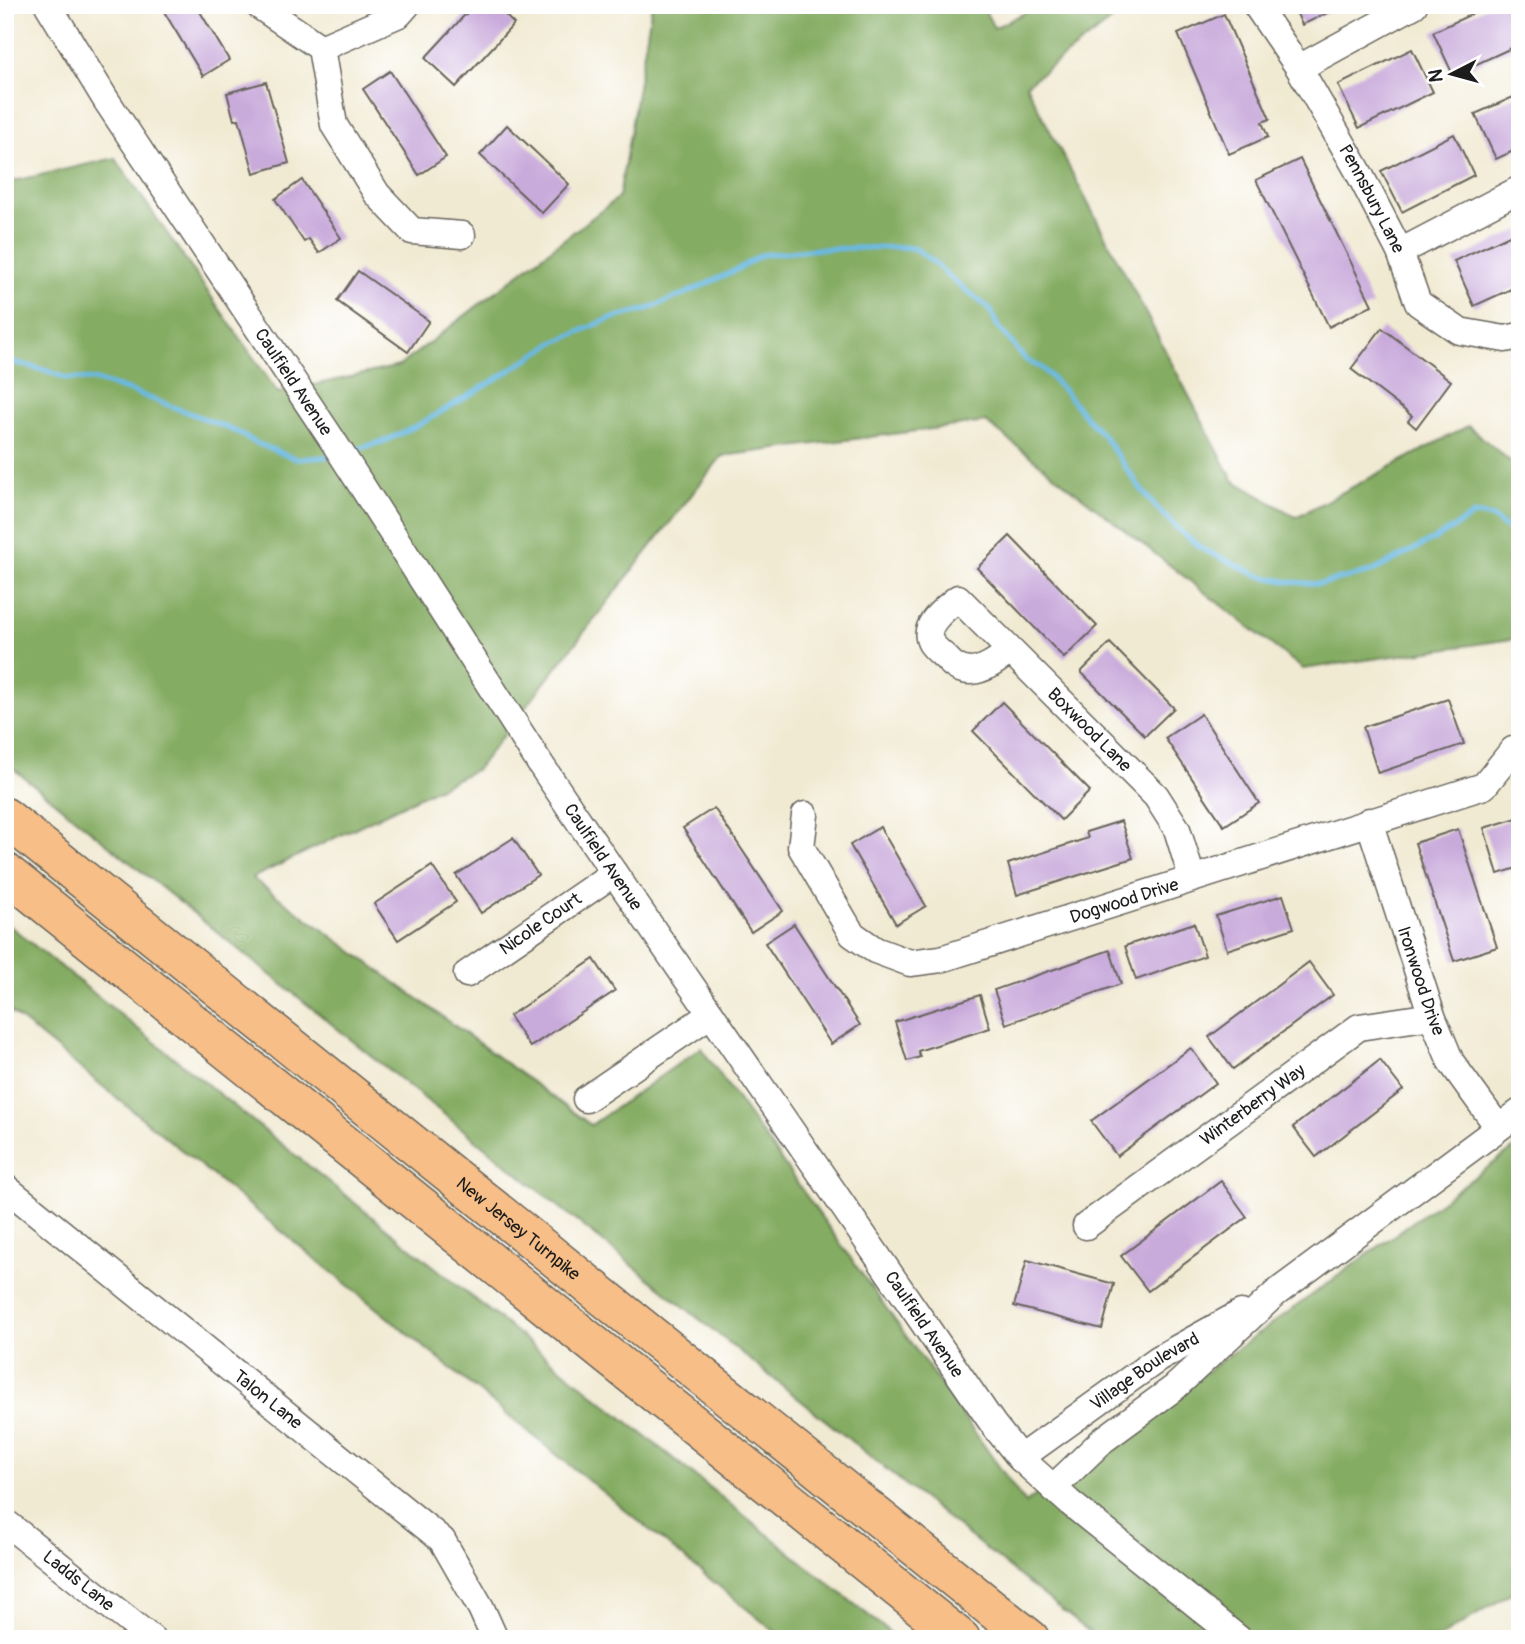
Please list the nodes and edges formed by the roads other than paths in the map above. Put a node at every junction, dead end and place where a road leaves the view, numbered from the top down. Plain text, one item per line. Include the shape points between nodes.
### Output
1 (48, 5) edge
2 (258, 5) edge
3 (407, 5) edge
4 (1256, 5) edge
5 (1414, 5) edge
6 (321, 48) junction
7 (1299, 68) junction
8 (1520, 189) edge
9 (462, 235) dead end
10 (1400, 252) junction
11 (1520, 336) edge
12 (1010, 651) junction
13 (1513, 750) dead end
14 (805, 815) dead end
15 (5, 817) edge
16 (1369, 821) junction
17 (5, 872) edge
18 (614, 873) junction
19 (1192, 878) junction
20 (467, 974) dead end
21 (711, 1014) junction
22 (1432, 1016) junction
23 (586, 1098) dead end
24 (1520, 1112) edge
25 (1498, 1128) junction
26 (5, 1187) edge
27 (1086, 1226) dead end
28 (1276, 1293) junction
29 (1020, 1458) junction
30 (1053, 1488) junction
31 (5, 1521) edge
32 (152, 1639) edge
33 (495, 1639) edge
34 (961, 1639) edge
35 (1030, 1639) edge
36 (1239, 1639) edge

1 - 18 street, Caulfield Avenue
2 - 6 street
3 - 6 street via 399,14
4 - 7 street, Pennsbury Lane
5 - 7 street
6 - 9 street via 334,125 377,194 412,231
7 - 10 street, Pennsbury Lane
8 - 10 street
10 - 11 street, Pennsbury Lane via 1418,303 1459,331 1505,339
12 - 12 street, Boxwood Lane via 958,598 935,618 930,629 931,642 961,670 992,664
12 - 19 street, Boxwood Lane via 1156,796 1177,829
13 - 16 street, Dogwood Drive via 1484,786
14 - 19 street, Dogwood Drive via 801,847 852,934 875,950 909,963 941,959
15 - 35 highway, New Jersey Turnpike
16 - 19 street, Dogwood Drive
16 - 22 street, Ironwood Drive
17 - 34 highway
18 - 20 street, Nicole Court
18 - 21 street, Caulfield Avenue
21 - 23 street
21 - 29 street, Caulfield Avenue
22 - 25 street, Ironwood Drive via 1451,1062
22 - 27 street, Winterberry Way via 1360,1027
24 - 25 street, Village Boulevard
25 - 28 street, Village Boulevard
26 - 33 street, Talon Lane via 442,1539
28 - 29 street, Village Boulevard via 1158,1359
28 - 30 street, Village Boulevard via 1174,1388 1103,1440
29 - 30 street, Caulfield Avenue
30 - 36 street, Caulfield Avenue
31 - 32 street, Ladds Lane

